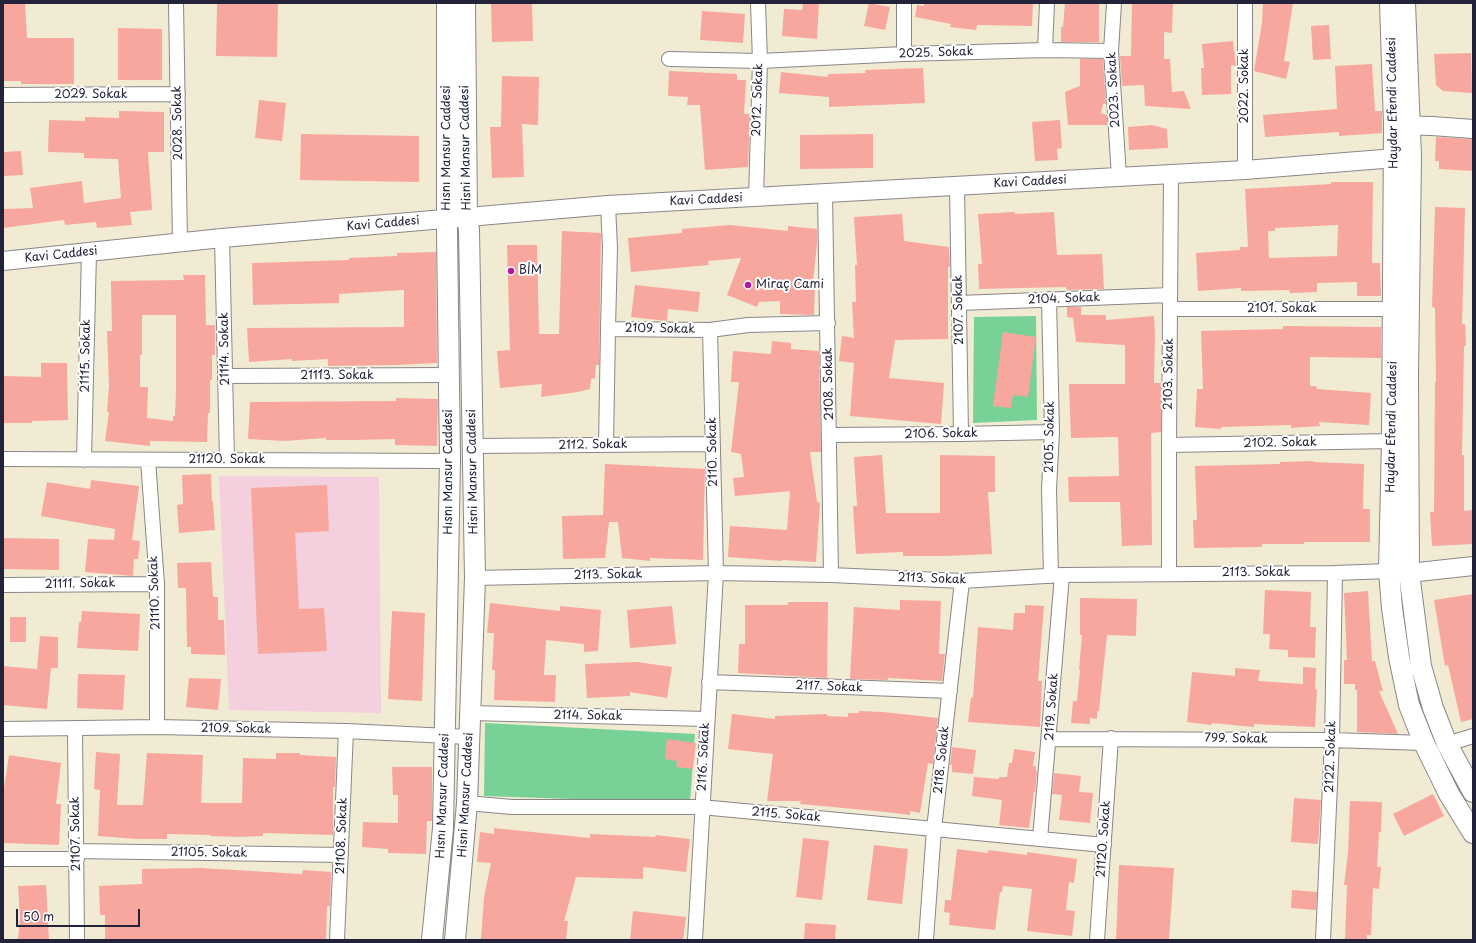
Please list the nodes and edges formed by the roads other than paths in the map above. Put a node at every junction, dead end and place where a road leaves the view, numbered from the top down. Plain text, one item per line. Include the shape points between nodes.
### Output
1 (176, 3) edge
2 (447, 3) edge
3 (465, 3) edge
4 (758, 3) edge
5 (904, 3) edge
6 (1047, 3) edge
7 (1114, 3) edge
8 (1245, 3) edge
9 (1390, 3) edge
10 (1405, 3) edge
11 (1044, 50) junction
12 (1111, 51) junction
13 (904, 54) junction
14 (669, 59) dead end
15 (760, 61) junction
16 (178, 94) junction
17 (3, 95) edge
18 (1403, 125) junction
19 (1473, 129) edge
20 (1403, 157) junction
21 (1245, 170) junction
22 (1171, 174) junction
23 (1119, 177) junction
24 (957, 186) junction
25 (826, 193) junction
26 (756, 197) junction
27 (608, 205) junction
28 (457, 218) junction
29 (222, 238) junction
30 (180, 243) junction
31 (89, 252) junction
32 (3, 261) edge
33 (1049, 299) junction
34 (1170, 302) junction
35 (959, 303) junction
36 (1393, 309) junction
37 (828, 323) junction
38 (608, 328) junction
39 (710, 330) junction
40 (449, 375) junction
41 (225, 376) junction
42 (1052, 432) junction
43 (961, 434) junction
44 (829, 435) junction
45 (1392, 441) junction
46 (713, 444) junction
47 (606, 445) junction
48 (1169, 445) junction
49 (473, 446) junction
50 (3, 459) edge
51 (84, 460) junction
52 (148, 460) junction
53 (227, 460) junction
54 (450, 461) junction
55 (1473, 566) edge
56 (1389, 571) junction
57 (1169, 573) junction
58 (1336, 573) junction
59 (1408, 573) junction
60 (716, 574) junction
61 (831, 575) junction
62 (1056, 575) junction
63 (475, 578) junction
64 (962, 581) junction
65 (157, 584) junction
66 (3, 585) edge
67 (709, 682) junction
68 (950, 691) junction
69 (470, 714) junction
70 (707, 719) junction
71 (157, 727) junction
72 (75, 728) junction
73 (3, 729) edge
74 (346, 731) junction
75 (446, 736) junction
76 (1473, 736) edge
77 (469, 737) junction
78 (1111, 738) junction
79 (1049, 739) junction
80 (1332, 740) junction
81 (1424, 743) junction
82 (1447, 744) junction
83 (1473, 792) edge
84 (468, 803) junction
85 (701, 807) junction
86 (934, 829) junction
87 (1473, 833) edge
88 (1040, 839) junction
89 (1104, 845) junction
90 (77, 855) junction
91 (341, 855) junction
92 (3, 859) edge
93 (78, 940) edge
94 (337, 940) edge
95 (432, 940) edge
96 (455, 940) edge
97 (695, 940) edge
98 (926, 940) edge
99 (1097, 940) edge
100 (1323, 940) edge

1 - 16 street, 2028. Sokak
2 - 28 main road, Hısnı Mansur Caddesi
3 - 28 main road, Hisni Mansur Caddesi
4 - 15 street, 2012. Sokak
5 - 13 street
6 - 11 street
7 - 12 street, 2023. Sokak
8 - 21 street, 2022. Sokak
9 - 18 main road, Haydar Efendi Caddesi
10 - 18 main road, Haydar Efendi Caddesi
11 - 12 street, 2025. Sokak
11 - 13 street, 2025. Sokak
12 - 23 street, 2023. Sokak
13 - 15 street, 2025. Sokak
14 - 15 street, 2025. Sokak
15 - 26 street, 2012. Sokak
16 - 17 street, 2029. Sokak
16 - 30 street, 2028. Sokak
18 - 19 street
18 - 20 main road, Haydar Efendi Caddesi
20 - 21 street, Kavi Caddesi
20 - 36 main road, Haydar Efendi Caddesi
20 - 59 main road, Haydar Efendi Caddesi via 1408,375
21 - 22 street, Kavi Caddesi
22 - 23 street, Kavi Caddesi
22 - 34 street, 2103. Sokak
23 - 24 street, Kavi Caddesi
24 - 25 street, Kavi Caddesi
24 - 35 street, 2107. Sokak
25 - 26 street, Kavi Caddesi
25 - 37 street, 2108. Sokak
26 - 27 street, Kavi Caddesi
27 - 28 street, Kavi Caddesi
27 - 38 street
28 - 29 street, Kavi Caddesi
28 - 40 main road, Hısnı Mansur Caddesi
28 - 49 main road, Hisni Mansur Caddesi via 469,230
29 - 30 street, Kavi Caddesi
29 - 41 street, 21114. Sokak
30 - 31 street, Kavi Caddesi
31 - 32 street, Kavi Caddesi
31 - 51 street, 21115. Sokak
33 - 34 street, 2104. Sokak
33 - 35 street, 2104. Sokak
33 - 42 street, 2105. Sokak
34 - 36 street, 2101. Sokak
34 - 48 street, 2103. Sokak
35 - 43 street, 2107. Sokak
36 - 45 main road, Haydar Efendi Caddesi
37 - 39 street, 2109. Sokak via 748,324
37 - 44 street, 2108. Sokak
38 - 39 street, 2109. Sokak
38 - 47 street, 2109. Sokak
39 - 46 street, 2110. Sokak
40 - 41 street, 21113. Sokak
40 - 54 main road, Hısnı Mansur Caddesi
41 - 53 street, 21114. Sokak
42 - 43 street, 2106. Sokak
42 - 62 street, 2105. Sokak via 1048,489
43 - 44 street, 2106. Sokak
44 - 61 street, 2108. Sokak
45 - 48 street, 2102. Sokak
45 - 56 main road, Haydar Efendi Caddesi
46 - 47 street, 2112. Sokak
46 - 60 street, 2110. Sokak
47 - 49 street, 2112. Sokak
48 - 57 street, 2103. Sokak
49 - 63 main road, Hisni Mansur Caddesi
50 - 51 street, 21120. Sokak
51 - 52 street, 21120. Sokak
52 - 53 street, 21120. Sokak
52 - 65 street, 21110. Sokak
53 - 54 street, 21120. Sokak
54 - 75 main road, Hısnı Mansur Caddesi
55 - 59 street
56 - 58 street, 2113. Sokak
56 - 59 street
56 - 81 main road, Haydar Efendi Caddesi via 1399,657 1409,705
57 - 58 street, 2113. Sokak
57 - 62 street, 2113. Sokak
58 - 80 street, 2122. Sokak
59 - 82 main road, Haydar Efendi Caddesi via 1421,666
60 - 61 street, 2113. Sokak
60 - 63 street, 2113. Sokak
60 - 67 street, 2116. Sokak
61 - 64 street, 2113. Sokak
62 - 64 street, 2113. Sokak
62 - 79 street, 2119. Sokak
63 - 69 main road, Hisni Mansur Caddesi
64 - 68 street, 2118. Sokak
65 - 66 street, 21111. Sokak
65 - 71 street, 21110. Sokak
67 - 68 street, 2117. Sokak
67 - 70 street, 2116. Sokak
68 - 86 street, 2118. Sokak
69 - 70 street, 2114. Sokak
69 - 77 main road, Hisni Mansur Caddesi
70 - 85 street, 2116. Sokak
71 - 72 street, 2109. Sokak
71 - 74 street, 2109. Sokak
72 - 73 street, 2109. Sokak
72 - 90 street, 21107. Sokak
74 - 75 street, 2109. Sokak
74 - 91 street, 21108. Sokak
75 - 77 street, 2109. Sokak
75 - 95 main road, Hısnı Mansur Caddesi via 443,828
76 - 82 street
77 - 84 main road, Hisni Mansur Caddesi
78 - 79 street, 799. Sokak
78 - 80 street, 799. Sokak
78 - 89 street, 21120. Sokak
79 - 88 street, 2119. Sokak
80 - 81 street, 799. Sokak
80 - 100 street, 2122. Sokak
81 - 87 main road, Haydar Efendi Caddesi via 1449,794
82 - 83 main road, Haydar Efendi Caddesi
84 - 85 street, 2115. Sokak via 512,807
84 - 96 main road, Hisni Mansur Caddesi
85 - 86 street, 2115. Sokak
85 - 97 street, 2116. Sokak
86 - 88 street, 2115. Sokak
86 - 98 street, 2118. Sokak
88 - 89 street, 2115. Sokak
89 - 99 street, 21120. Sokak
90 - 91 street, 21105. Sokak
90 - 92 street, 21105. Sokak
90 - 93 street, 21107. Sokak
91 - 94 street, 21108. Sokak

